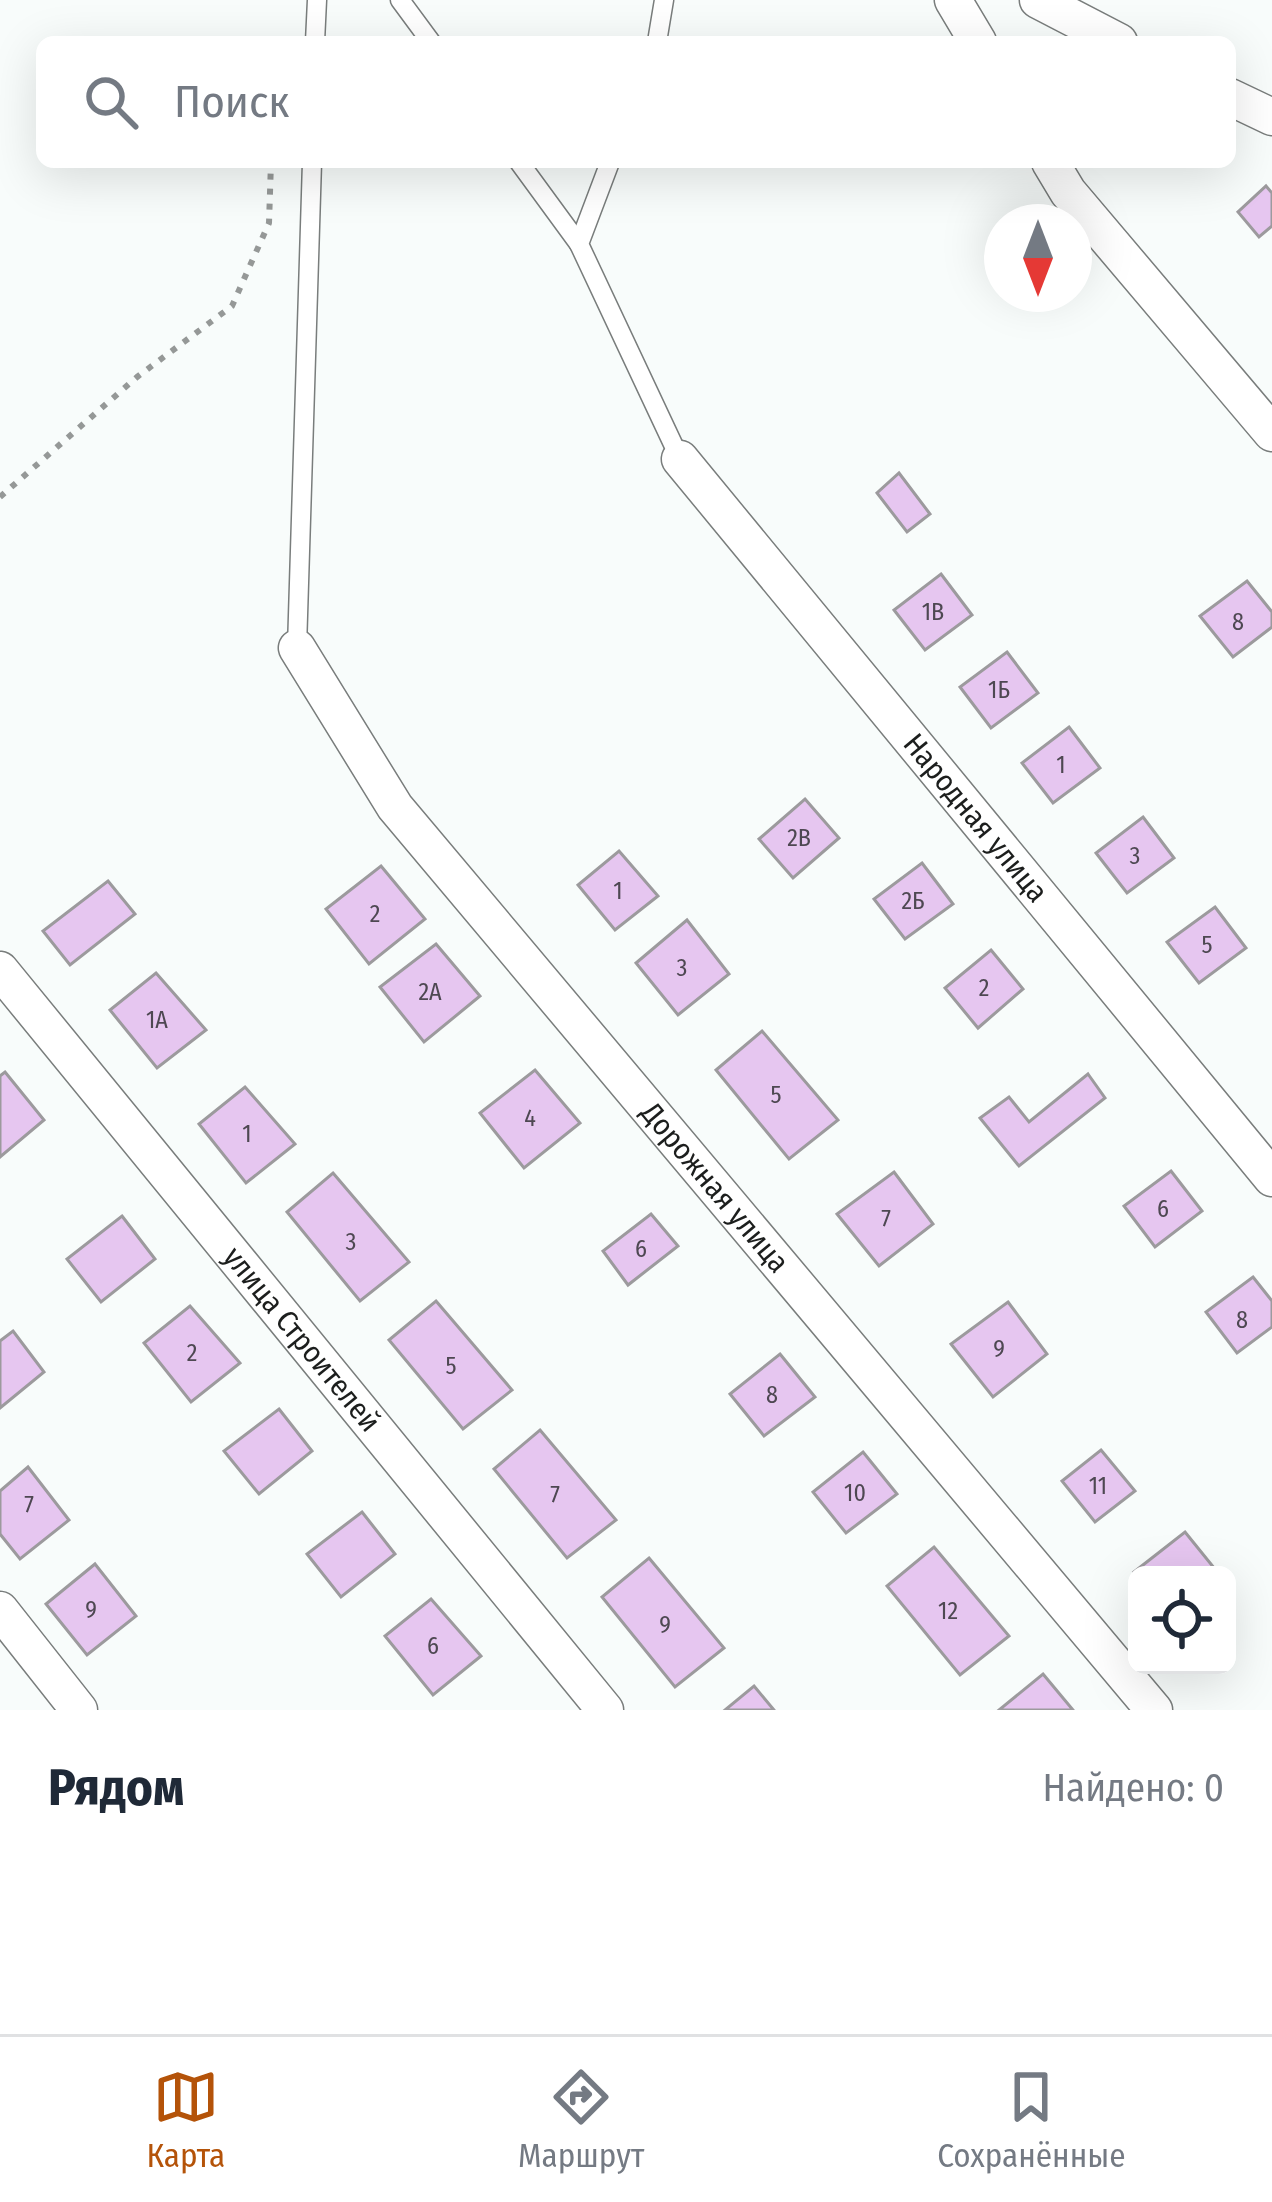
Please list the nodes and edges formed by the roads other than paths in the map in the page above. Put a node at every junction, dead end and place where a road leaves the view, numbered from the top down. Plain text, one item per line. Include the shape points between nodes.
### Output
1 (317, 0) edge
2 (400, 0) edge
3 (664, 0) edge
4 (953, 0) edge
5 (1038, 0) edge
6 (316, 36) edge
7 (427, 36) edge
8 (658, 36) edge
9 (974, 36) edge
10 (1107, 36) edge
11 (1236, 100) edge
12 (1272, 117) edge
13 (312, 168) edge
14 (523, 168) edge
15 (608, 168) edge
16 (1054, 168) edge
17 (579, 244) junction
18 (1272, 433) edge
19 (680, 459) joint
20 (297, 648) joint
21 (0, 970) edge
22 (1272, 1178) edge
23 (0, 1610) edge
24 (80, 1710) edge
25 (605, 1710) edge
26 (1154, 1710) edge

1 - 6 lane
2 - 7 lane
3 - 8 lane
4 - 9 street
5 - 10 street
11 - 12 street
13 - 20 lane
14 - 17 lane
15 - 17 lane
16 - 18 street
17 - 19 lane
19 - 22 street, Народная улица
20 - 26 street, Дорожная улица via 395,807
21 - 25 street, улица Строителей
23 - 24 street

